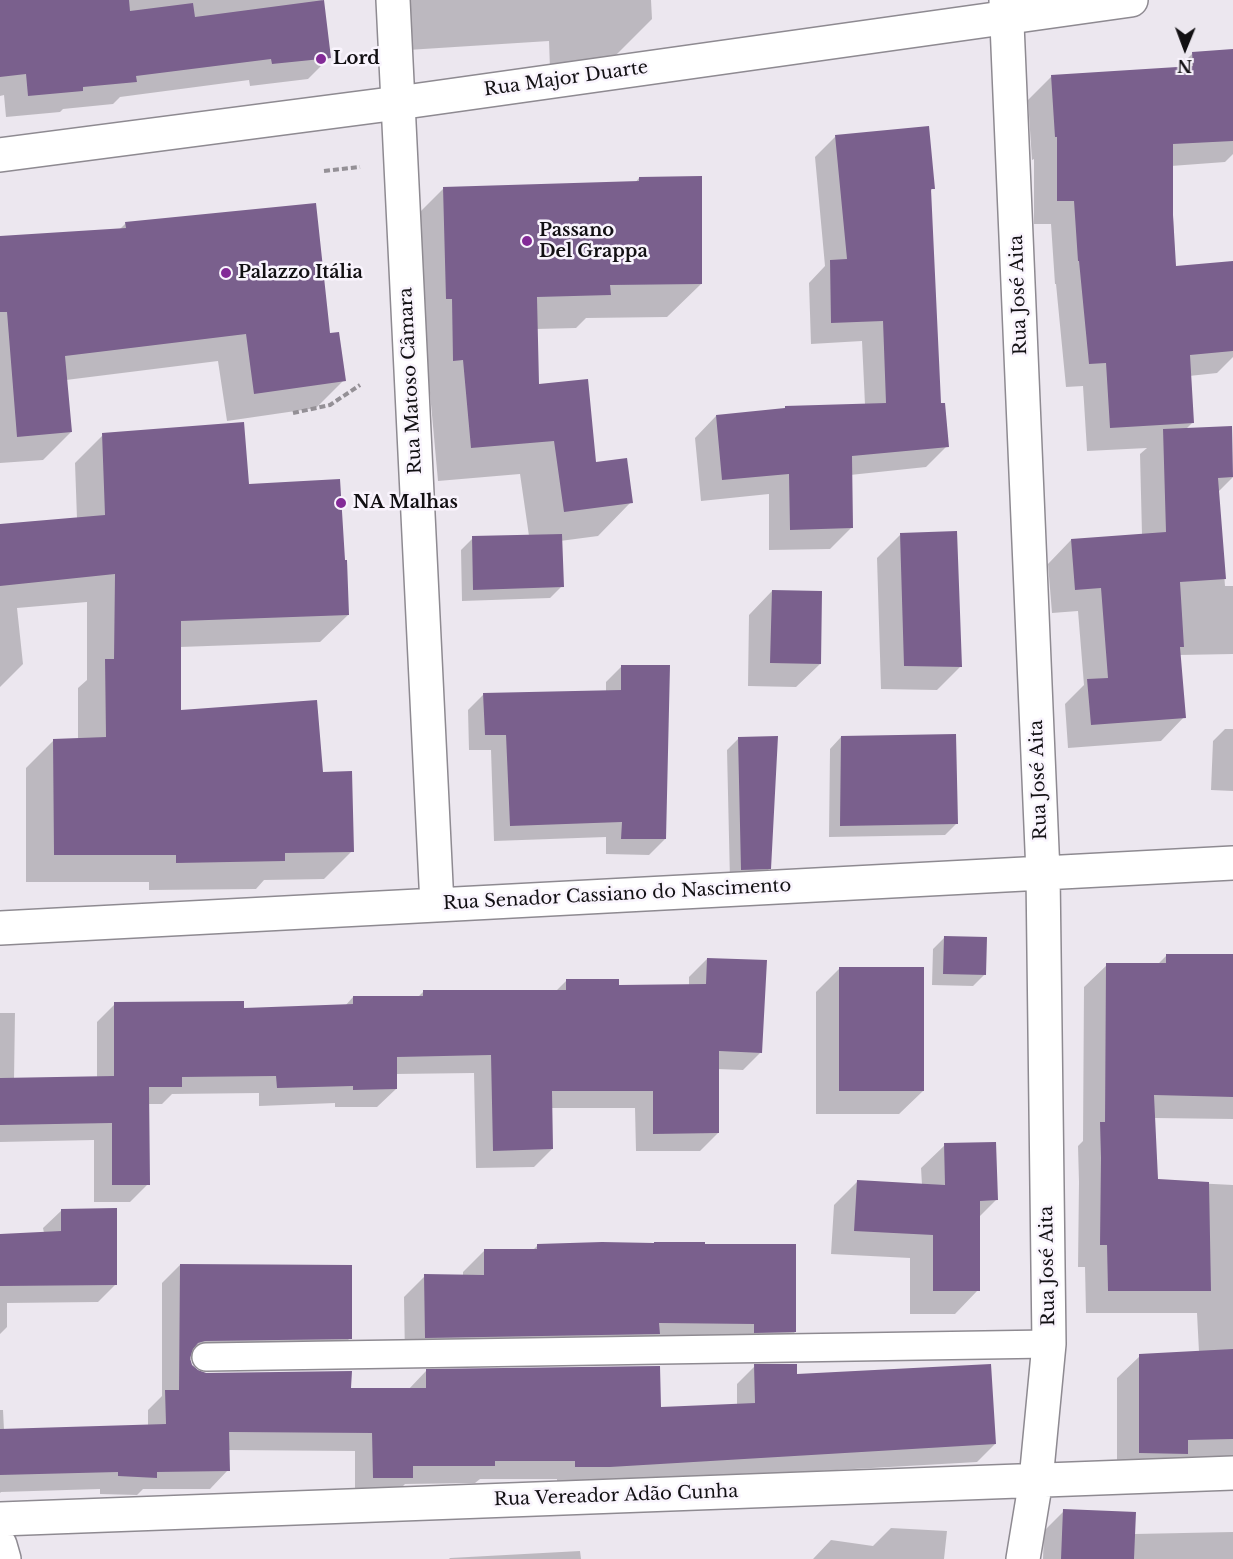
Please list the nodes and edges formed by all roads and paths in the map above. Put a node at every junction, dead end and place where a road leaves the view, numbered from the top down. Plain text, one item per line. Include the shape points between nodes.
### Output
1 (393, 0) edge
2 (1131, 0) edge
3 (1007, 9) edge
4 (398, 103) junction
5 (0, 155) edge
6 (360, 385) dead end
7 (293, 412) dead end
8 (1233, 863) edge
9 (1043, 873) junction
10 (437, 905) junction
11 (0, 927) edge
12 (1049, 1344) junction
13 (206, 1357) dead end
14 (1233, 1473) edge
15 (1036, 1480) junction
16 (0, 1519) edge
17 (0, 1545) edge
18 (4, 1559) edge
19 (1023, 1559) edge

1 - 4 street, Rua Matoso Câmara
2 - 3 street, Rua Major Duarte
3 - 4 street, Rua Major Duarte
3 - 9 street, Rua José Aita
4 - 5 street, Rua Major Duarte
4 - 10 street, Rua Matoso Câmara
6 - 7 path via 330,405
8 - 9 street, Rua Senador Cassiano do Nascimento
9 - 10 street, Rua Senador Cassiano do Nascimento
9 - 12 street, Rua José Aita
10 - 11 street, Rua Senador Cassiano do Nascimento
12 - 13 lane
12 - 15 street, Rua José Aita
14 - 15 street, Rua Vereador Adão Cunha
15 - 16 street, Rua Vereador Adão Cunha
15 - 19 street, Rua José Aita
17 - 18 street

